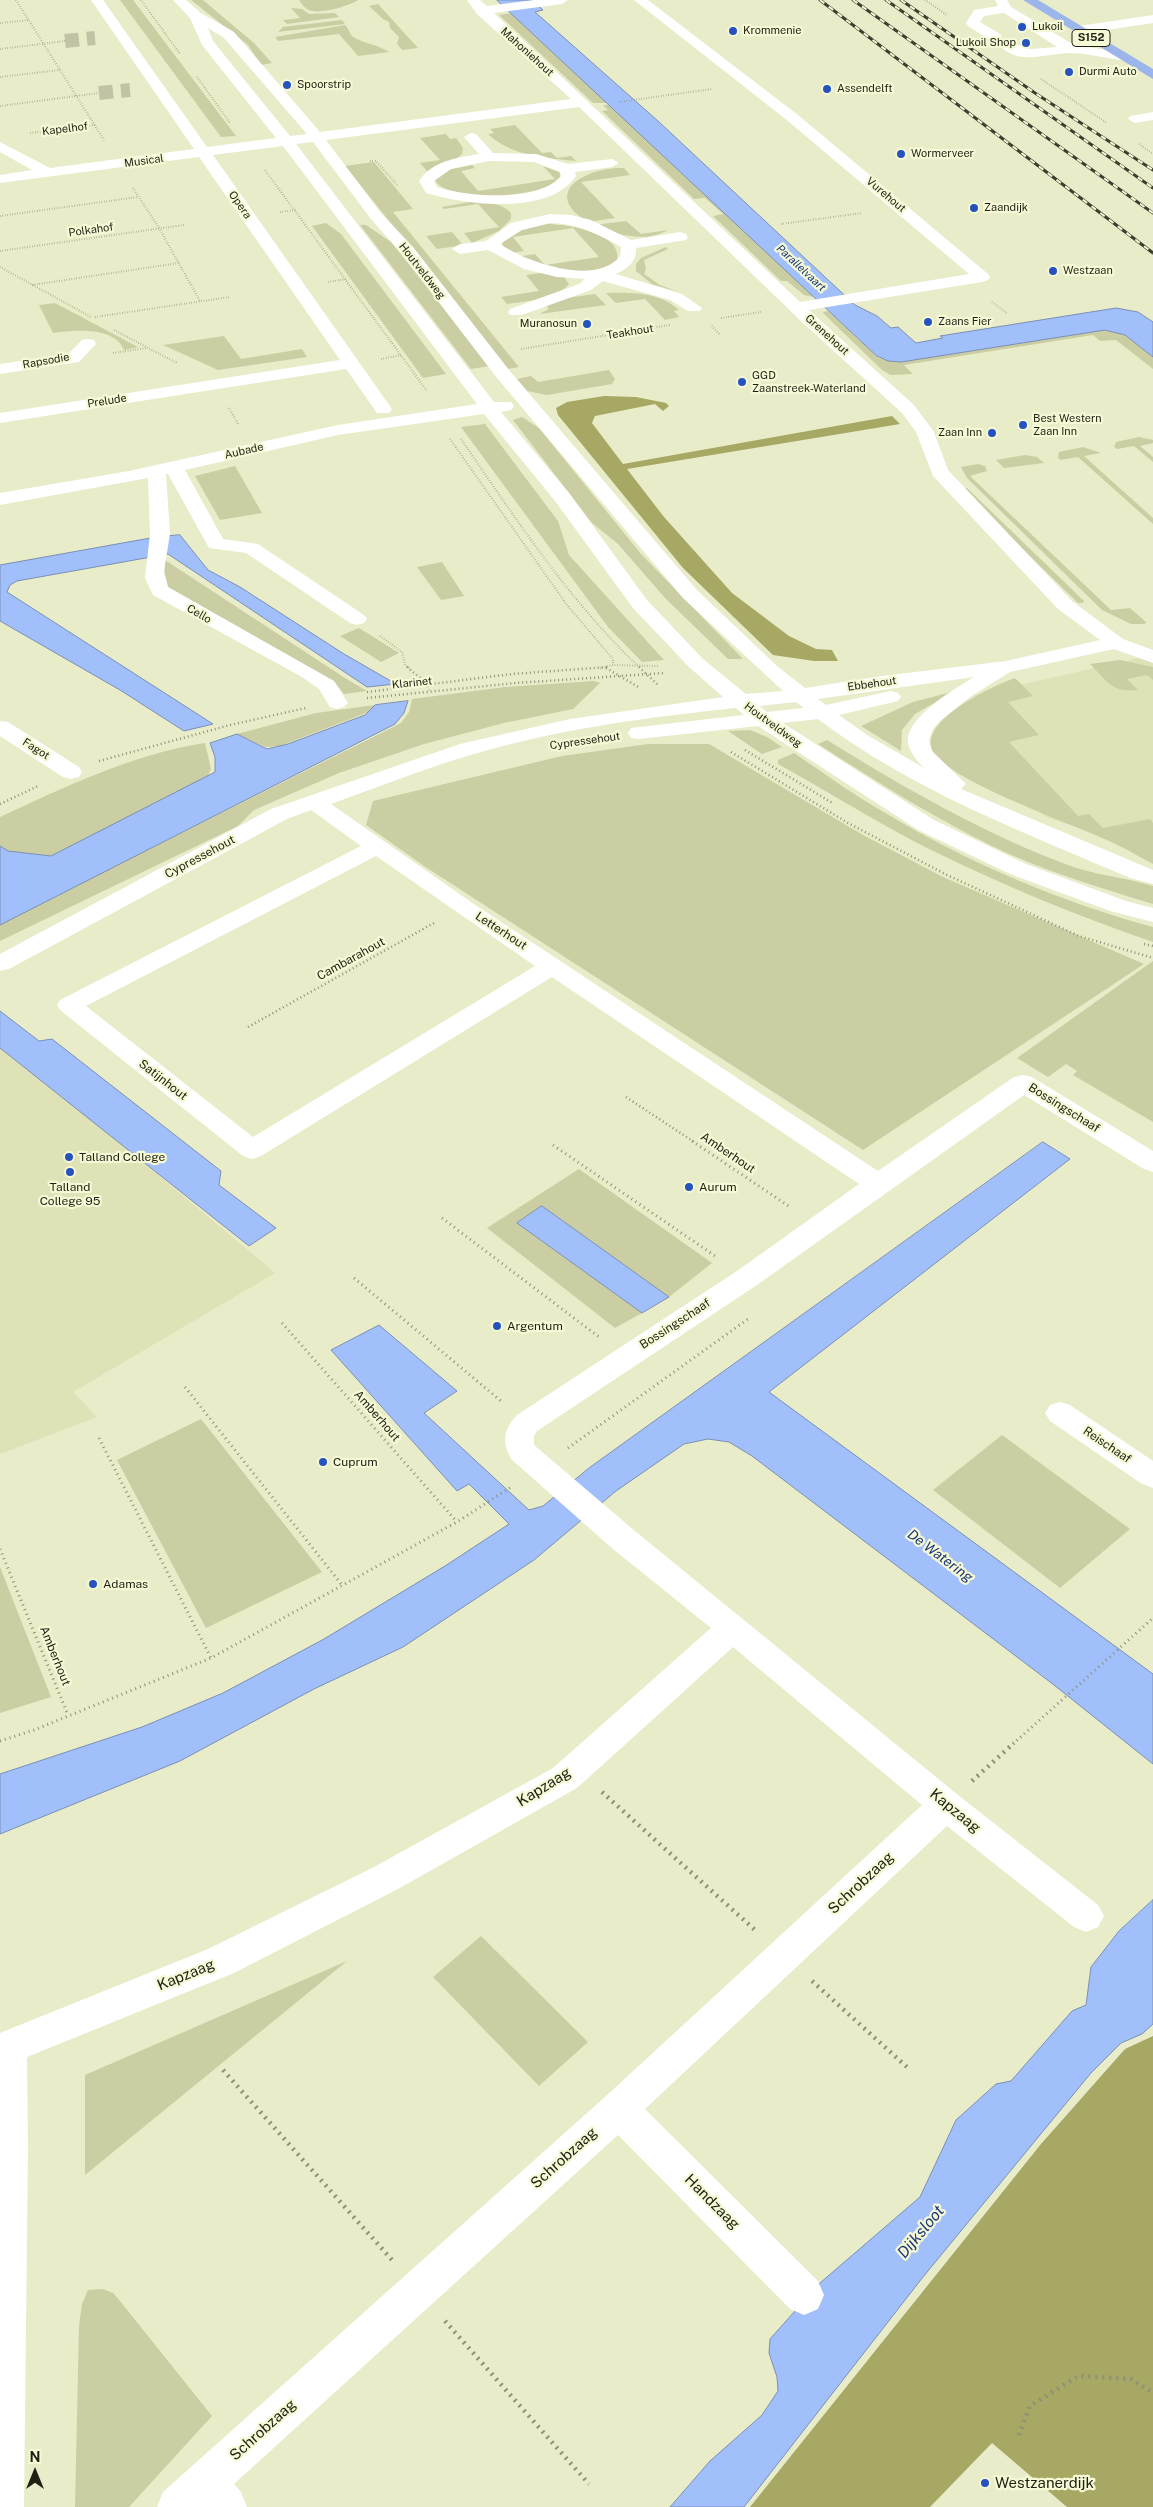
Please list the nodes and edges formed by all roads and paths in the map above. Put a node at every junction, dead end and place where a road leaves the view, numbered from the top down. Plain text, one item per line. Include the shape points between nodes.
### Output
1 (16, 0) edge
2 (97, 0) edge
3 (141, 0) edge
4 (179, 0) edge
5 (473, 0) edge
6 (562, 0) edge
7 (640, 0) edge
8 (1029, 0) edge
9 (1003, 5) edge
10 (482, 11) junction
11 (196, 16) junction
12 (1090, 17) dead end
13 (1153, 19) edge
14 (29, 20) junction
15 (0, 23) edge
16 (1104, 26) junction
17 (1079, 30) junction
18 (995, 37) dead end
19 (1126, 39) dead end
20 (65, 41) tunnel mouth
21 (43, 44) junction
22 (1008, 46) dead end
23 (0, 49) edge
24 (1070, 49) junction
25 (182, 56) dead end
26 (1121, 56) junction
27 (60, 70) junction
28 (193, 72) dead end
29 (1153, 75) edge
30 (0, 77) edge
31 (718, 88) dead end
32 (99, 93) tunnel mouth
33 (77, 96) junction
34 (582, 102) junction
35 (611, 103) dead end
36 (0, 106) edge
37 (1153, 116) edge
38 (1135, 119) dead end
39 (27, 134) dead end
40 (471, 137) dead end
41 (317, 138) junction
42 (287, 142) junction
43 (0, 146) edge
44 (248, 147) junction
45 (203, 153) junction
46 (489, 157) junction
47 (366, 162) dead end
48 (612, 163) dead end
49 (118, 164) junction
50 (567, 169) junction
51 (48, 173) junction
52 (0, 179) edge
53 (400, 189) dead end
54 (548, 192) junction
55 (138, 197) junction
56 (506, 198) junction
57 (900, 207) junction
58 (0, 216) edge
59 (570, 220) junction
60 (530, 223) junction
61 (781, 224) dead end
62 (184, 225) dead end
63 (159, 228) junction
64 (680, 237) dead end
65 (491, 245) junction
66 (628, 245) junction
67 (460, 249) dead end
68 (0, 250) edge
69 (178, 263) junction
70 (601, 275) junction
71 (32, 285) dead end
72 (230, 297) dead end
73 (200, 301) junction
74 (805, 306) junction
75 (694, 308) dead end
76 (516, 312) dead end
77 (92, 317) dead end
78 (715, 318) dead end
79 (674, 325) dead end
80 (88, 344) dead end
81 (351, 363) junction
82 (0, 369) edge
83 (503, 374) junction
84 (214, 384) junction
85 (529, 402) junction
86 (489, 408) junction
87 (382, 409) dead end
88 (437, 414) junction
89 (0, 418) edge
90 (253, 449) junction
91 (166, 469) junction
92 (0, 499) edge
93 (357, 619) joint
94 (1116, 642) junction
95 (1153, 657) edge
96 (636, 664) junction
97 (613, 665) junction
98 (699, 665) junction
99 (1005, 667) junction
100 (644, 673) junction
101 (426, 684) junction
102 (429, 690) junction
103 (801, 695) junction
104 (336, 700) junction
105 (740, 700) junction
106 (684, 707) junction
107 (822, 712) junction
108 (762, 719) junction
109 (0, 727) edge
110 (186, 736) dead end
111 (408, 770) junction
112 (71, 772) dead end
113 (315, 803) junction
114 (998, 815) junction
115 (377, 847) junction
116 (1153, 877) edge
117 (463, 907) junction
118 (1153, 915) edge
119 (0, 964) edge
120 (553, 966) junction
121 (248, 1027) dead end
122 (626, 1097) dead end
123 (553, 1145) dead end
124 (1153, 1163) edge
125 (878, 1184) junction
126 (442, 1218) dead end
127 (819, 1226) junction
128 (354, 1278) dead end
129 (747, 1278) junction
130 (282, 1323) dead end
131 (625, 1357) junction
132 (185, 1387) dead end
133 (1060, 1414) dead end
134 (527, 1423) junction
135 (99, 1438) dead end
136 (1153, 1476) edge
137 (517, 1483) dead end
138 (457, 1522) junction
139 (0, 1549) edge
140 (342, 1585) junction
141 (1153, 1618) edge
142 (733, 1628) junction
143 (211, 1658) junction
144 (68, 1715) junction
145 (0, 1740) edge
146 (575, 1768) junction
147 (946, 1805) junction
148 (1086, 1916) dead end
149 (783, 1956) junction
150 (908, 2068) dead end
151 (223, 2070) dead end
152 (619, 2109) junction
153 (418, 2290) junction
154 (804, 2295) dead end
155 (1153, 2393) edge
156 (1019, 2435) dead end
157 (589, 2484) dead end
158 (203, 2499) edge
159 (3, 2507) edge

1 - 14 path, Kapelhof
2 - 45 street, Opera
3 - 25 path
4 - 11 street, Houtveldweg
5 - 10 street, Mahoniehout
6 - 10 street
7 - 57 street, Vurehout via 793,118
8 - 17 main road, S152
9 - 18 street via 979,13 973,23
9 - 24 street
10 - 34 street, Mahoniehout
11 - 41 street, Houtveldweg via 229,35
11 - 42 street, Houtveldweg via 207,42
12 - 16 main road, S152
13 - 16 street
14 - 15 path
14 - 21 path, Kapelhof
16 - 17 street
16 - 19 main road, S152
17 - 26 main road, S152
20 - 21 path
21 - 23 path
21 - 27 path, Kapelhof
22 - 24 street via 1018,52 1034,54
24 - 26 street
26 - 29 main road, S152
27 - 30 path
27 - 33 path, Kapelhof
28 - 44 path
31 - 35 path
32 - 33 path
33 - 36 path
33 - 39 path, Kapelhof via 95,125
34 - 41 street
34 - 74 street, Grenehout
37 - 38 street
40 - 46 street
41 - 42 street
41 - 83 street, Houtveldweg
42 - 44 street, Musical
42 - 86 street, Houtveldweg
43 - 51 street
44 - 45 street, Musical
44 - 88 path via 296,210
45 - 49 street, Musical
45 - 81 street, Opera
46 - 50 street via 536,158
46 - 56 street via 463,161 429,175 427,194
47 - 53 path via 376,160
48 - 50 street
49 - 51 street, Musical
49 - 55 path
50 - 54 street via 569,176 560,187
51 - 52 street, Musical
54 - 56 street
54 - 59 street
55 - 58 path
55 - 63 path
56 - 60 street
57 - 61 path
57 - 74 street, Vurehout via 982,277
59 - 60 street
59 - 66 street
60 - 65 street via 499,236
62 - 63 path, Polkahof
63 - 68 path, Polkahof
63 - 69 path
64 - 66 street
65 - 67 street
65 - 70 street via 506,257 523,264 576,275
66 - 70 street via 629,257 625,263
69 - 71 path
69 - 73 path
70 - 75 street via 676,297
70 - 76 street via 585,287
72 - 73 path
73 - 77 path
74 - 78 path
74 - 94 street, Grenehout via 908,410 925,432 939,472 954,489 1065,605
79 - 83 path, Teakhout via 510,350 525,370
80 - 82 street, Rapsodie via 73,358
81 - 84 street, Prelude
81 - 87 street, Opera
83 - 85 street, Houtveldweg
84 - 89 street, Prelude
84 - 90 path
85 - 86 street
85 - 103 street, Houtveldweg via 690,594
86 - 88 street, Aubade
86 - 98 street, Houtveldweg via 562,497 640,604
88 - 90 street, Aubade via 338,430
88 - 96 path via 607,637
88 - 97 path via 567,605 613,659
90 - 91 street, Aubade
91 - 92 street, Aubade
91 - 93 street via 216,544 251,548
91 - 104 street, Cello via 156,586 202,616 309,673 327,685
93 - 101 path via 402,652 405,664
94 - 95 street
94 - 99 street, Ebbehout
96 - 97 path
96 - 98 path
96 - 100 path
97 - 101 path
98 - 105 street, Houtveldweg
99 - 103 street, Ebbehout
99 - 107 street, Ebbehout
99 - 114 street via 943,706 923,724 917,738 920,750 938,768
100 - 102 path, Klarinet
100 - 106 path
101 - 102 path
101 - 104 path
102 - 104 path, Klarinet
103 - 105 street, Ebbehout
103 - 107 street, Houtveldweg
104 - 110 path, Klarinet
105 - 106 street, Cypressehout
105 - 108 street, Houtveldweg
106 - 111 street, Cypressehout via 555,728 468,749
107 - 108 street, Ebbehout
107 - 114 street, Houtveldweg via 867,745 956,796
108 - 111 street, Cypressehout via 661,730
108 - 118 street, Houtveldweg via 926,825 1018,869 1118,906
109 - 112 street, Fagot
111 - 113 street, Cypressehout
113 - 115 street, Letterhout
113 - 119 street, Cypressehout via 279,814
114 - 116 street, Houtveldweg
115 - 117 street, Letterhout
115 - 120 street, Satijnhout via 69,1005 252,1150
117 - 120 street, Letterhout
117 - 121 path, Cambarahout
120 - 125 street, Letterhout
122 - 127 path, Amberhout
123 - 129 path
124 - 125 street, Bossingschaaf via 1023,1083
125 - 127 street, Bossingschaaf
126 - 131 path
127 - 129 street, Bossingschaaf
128 - 134 path
129 - 131 street, Bossingschaaf
130 - 138 path, Amberhout
131 - 134 street, Bossingschaaf
132 - 140 path
133 - 136 street, Reischaaf
134 - 142 street, Kapzaag via 519,1432 517,1441 522,1451 624,1540
135 - 143 path
137 - 138 path
138 - 140 path
139 - 144 path, Amberhout
140 - 143 path
141 - 147 path
142 - 146 street, Kapzaag
142 - 147 street, Kapzaag
143 - 144 path
144 - 145 path
146 - 149 path
146 - 159 street, Kapzaag via 565,1778 386,1878 221,1961 8,2047
147 - 148 street, Kapzaag
147 - 149 street, Schrobzaag
149 - 150 path
149 - 152 street, Schrobzaag
151 - 153 path
152 - 153 street, Schrobzaag
152 - 154 street, Handzaag
153 - 157 path
153 - 158 street, Schrobzaag
155 - 156 path via 1130,2378 1078,2376 1030,2406

